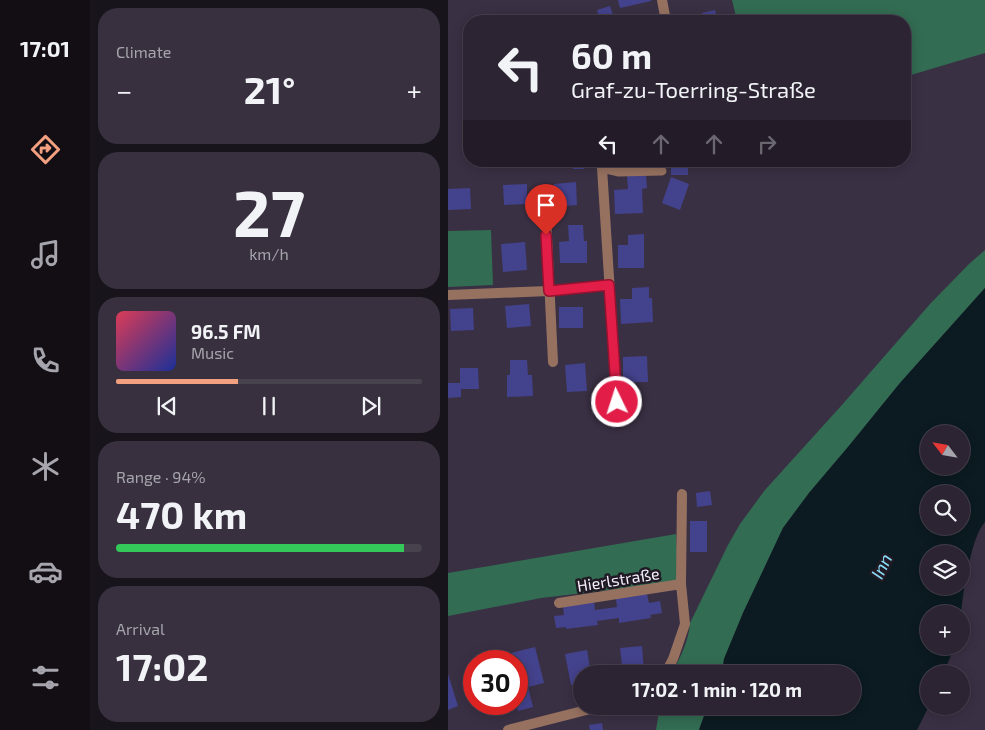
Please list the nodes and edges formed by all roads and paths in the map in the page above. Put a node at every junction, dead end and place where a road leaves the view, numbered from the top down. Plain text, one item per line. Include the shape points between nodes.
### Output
1 (662, 0) edge
2 (665, 15) edge
3 (602, 168) joint
4 (662, 171) dead end
5 (546, 216) dead end
6 (609, 285) junction
7 (549, 291) junction
8 (448, 295) edge
9 (553, 362) dead end
10 (617, 402) dead end
11 (682, 494) dead end
12 (681, 584) junction
13 (559, 603) dead end
14 (670, 665) edge
15 (573, 713) edge
16 (508, 730) edge

1 - 2 street
3 - 4 lane via 619,172
3 - 6 street
5 - 7 street
6 - 7 street
6 - 10 street
7 - 8 street
7 - 9 street
11 - 12 street, Hierlstraße
12 - 13 street, Hierlstraße
12 - 14 street, Hierlstraße via 685,624
15 - 16 street

